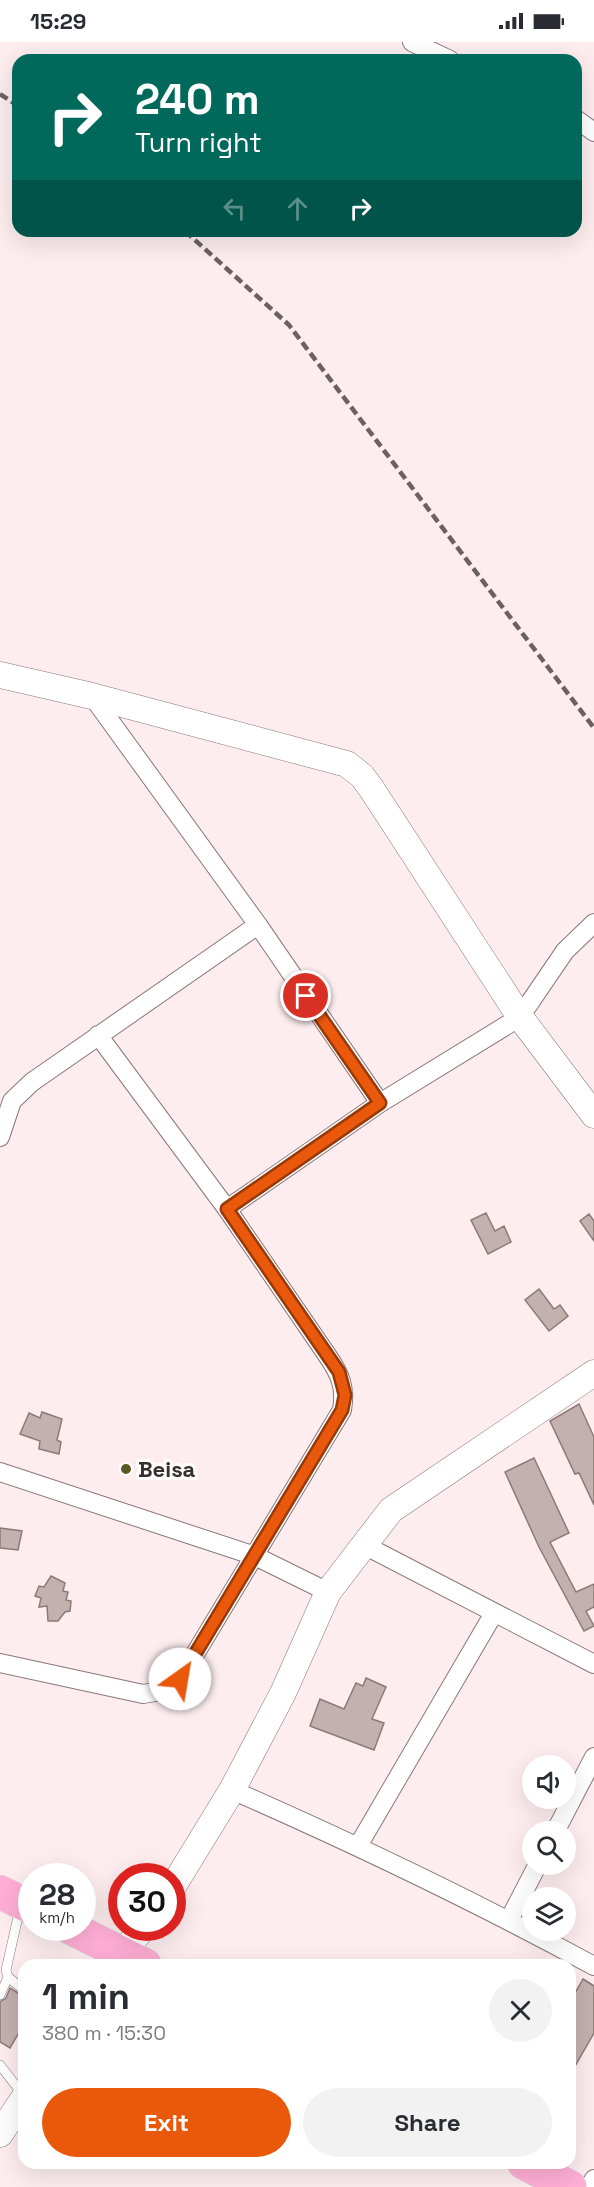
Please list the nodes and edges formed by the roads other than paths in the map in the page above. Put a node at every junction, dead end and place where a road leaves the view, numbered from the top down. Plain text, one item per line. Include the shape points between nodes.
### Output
1 (412, 42) edge
2 (437, 54) edge
3 (0, 675) edge
4 (92, 696) junction
5 (594, 923) edge
6 (258, 925) junction
7 (520, 1017) junction
8 (98, 1035) junction
9 (380, 1103) junction
10 (594, 1115) edge
11 (0, 1137) edge
12 (227, 1209) junction
13 (594, 1372) edge
14 (0, 1472) edge
15 (364, 1545) junction
16 (255, 1556) junction
17 (328, 1592) junction
18 (494, 1613) junction
19 (0, 1663) edge
20 (594, 1664) edge
21 (594, 1757) edge
22 (232, 1790) junction
23 (561, 1821) edge
24 (358, 1845) junction
25 (186, 1865) edge
26 (532, 1875) edge
27 (17, 1901) edge
28 (509, 1920) junction
29 (93, 1941) edge
30 (137, 1941) edge
31 (124, 1959) edge
32 (128, 1959) edge
33 (594, 1966) edge
34 (8, 1977) junction
35 (18, 1985) edge
36 (0, 1995) edge
37 (0, 2065) edge
38 (18, 2089) edge
39 (18, 2106) edge
40 (0, 2134) edge
41 (536, 2169) edge
42 (594, 2179) edge
43 (570, 2187) edge
44 (589, 2187) edge

1 - 2 street
3 - 4 street
4 - 6 street
4 - 7 street via 347,764 371,788
5 - 7 street via 565,951
6 - 8 street
6 - 9 street
7 - 9 street
7 - 10 street
8 - 11 street via 19,1093 12,1101
8 - 12 street
9 - 12 street
12 - 16 street via 339,1372 345,1395 342,1410
13 - 15 street via 391,1510
14 - 16 street
15 - 17 street
15 - 18 street
16 - 17 street
16 - 19 street via 180,1679 155,1692 129,1693
17 - 22 street via 283,1693
18 - 20 street
18 - 24 street
21 - 23 street
22 - 24 street
22 - 25 street
24 - 28 street
26 - 28 street
27 - 34 lane
28 - 33 street
29 - 31 highway
30 - 32 street
34 - 35 lane
34 - 36 lane
37 - 38 lane
39 - 40 street
41 - 43 highway
42 - 44 street

